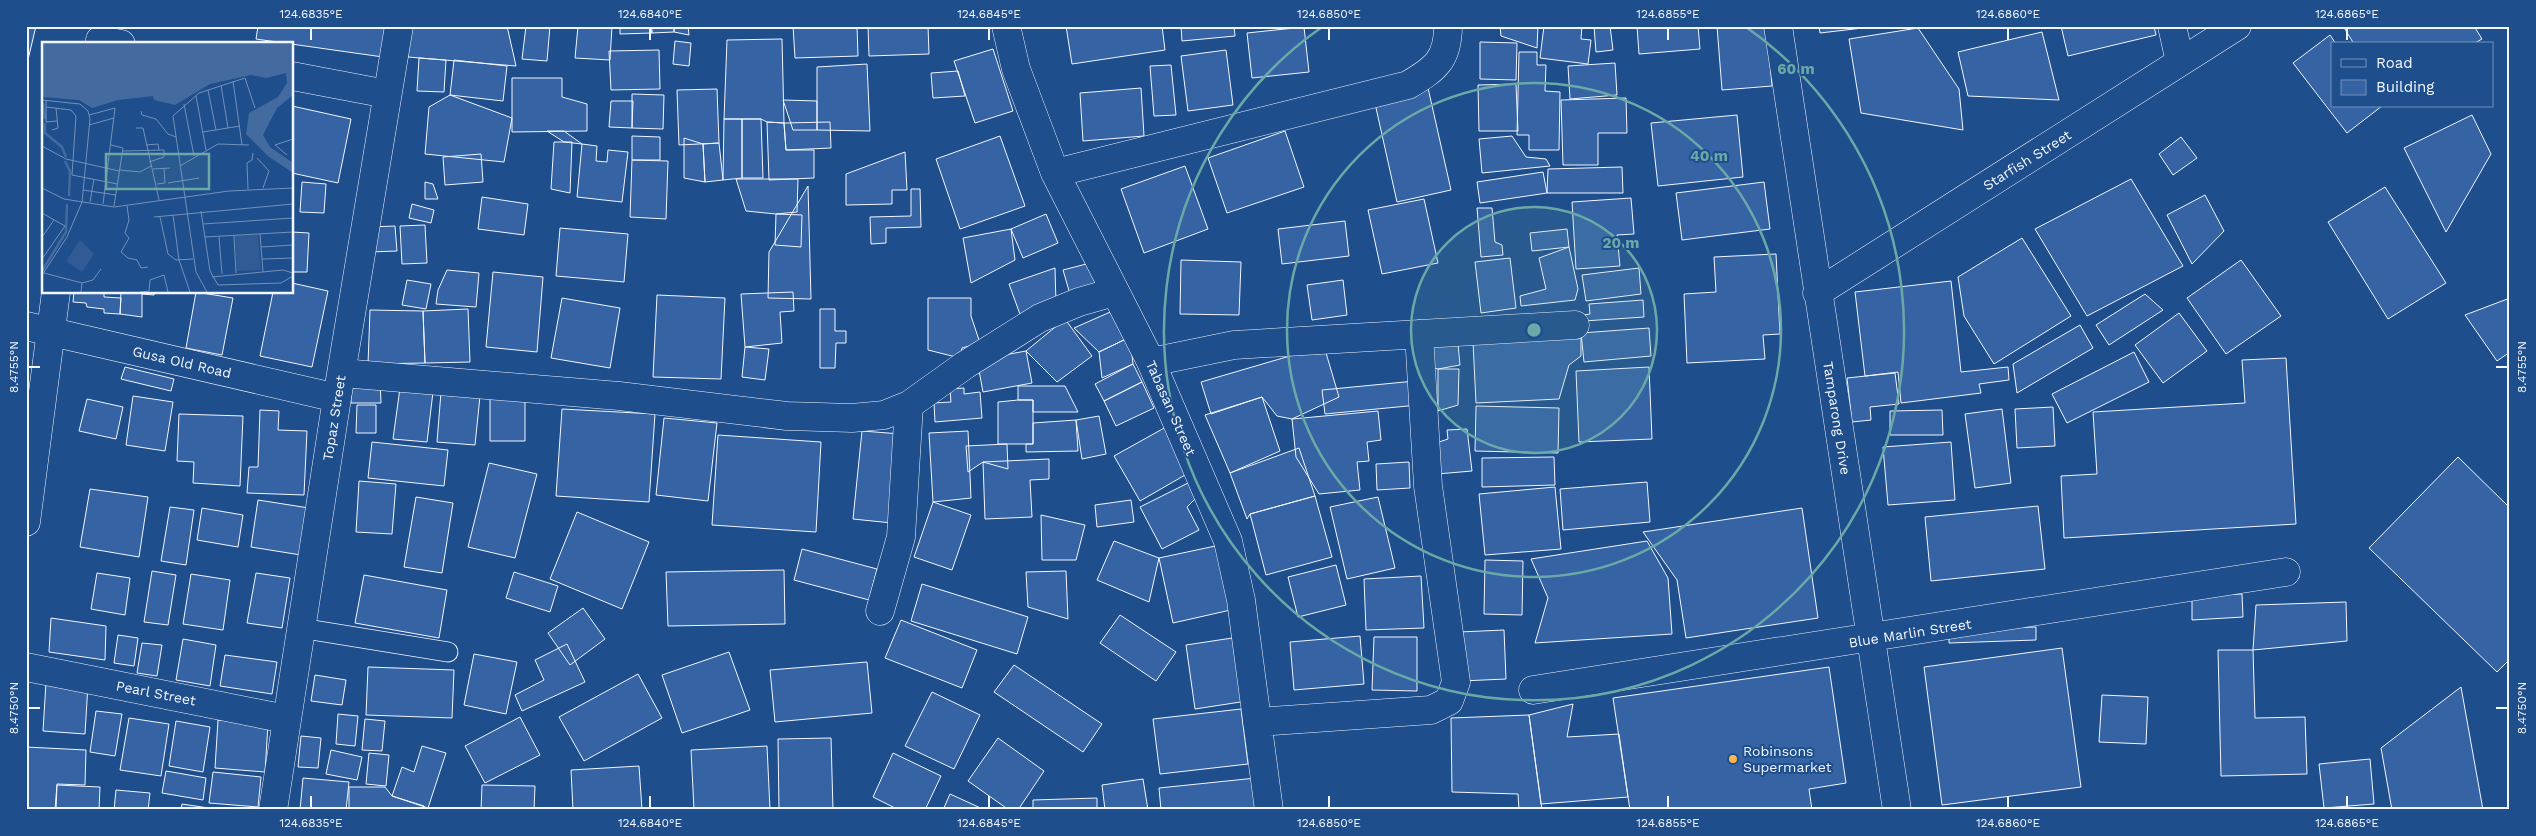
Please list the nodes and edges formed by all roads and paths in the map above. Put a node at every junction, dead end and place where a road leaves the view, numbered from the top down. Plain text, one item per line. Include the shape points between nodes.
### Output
1 (399, 26) edge
2 (1006, 26) edge
3 (1448, 26) edge
4 (1778, 26) edge
5 (2172, 26) edge
6 (2237, 26) edge
7 (2180, 62) junction
8 (294, 76) edge
9 (387, 94) junction
10 (1055, 173) junction
11 (1114, 292) junction
12 (1817, 293) junction
13 (55, 294) edge
14 (1575, 325) dead end
15 (38, 329) edge
16 (1418, 334) junction
17 (1151, 362) junction
18 (340, 385) junction
19 (909, 405) junction
20 (26, 522) edge
21 (2286, 572) dead end
22 (880, 611) dead end
23 (300, 628) junction
24 (1871, 639) junction
25 (448, 652) dead end
26 (26, 667) edge
27 (1533, 690) dead end
28 (286, 719) junction
29 (1257, 722) junction
30 (272, 810) edge
31 (1269, 810) edge
32 (1896, 810) edge

1 - 9 street, Topaz Street
2 - 10 street, Tabasan Street via 1016,68
3 - 10 street via 1448,42 1434,70 1408,85
4 - 12 street, Tamparong Drive
5 - 7 street
6 - 7 street, Starfish Street
7 - 12 street, Starfish Street
8 - 9 street
9 - 18 street, Topaz Street
10 - 11 street, Tabasan Street
11 - 17 street, Tabasan Street
11 - 19 street, Gusa Old Road via 1040,318
12 - 24 street, Tamparong Drive
13 - 15 street
14 - 16 street
15 - 18 street, Gusa Old Road
15 - 20 street
16 - 17 street via 1234,345
16 - 29 street via 1428,486 1456,682 1449,701 1431,710
17 - 29 street, Tabasan Street via 1228,541 1241,600
18 - 19 street, Gusa Old Road via 620,396 787,416 852,418 884,415
18 - 23 street, Topaz Street
19 - 22 street via 900,537
21 - 24 street, Blue Marlin Street
23 - 25 lane
23 - 28 street, Topaz Street
24 - 27 street, Blue Marlin Street
24 - 32 street, Tamparong Drive
26 - 28 street, Pearl Street
28 - 30 street, Topaz Street
29 - 31 street, Tabasan Street

